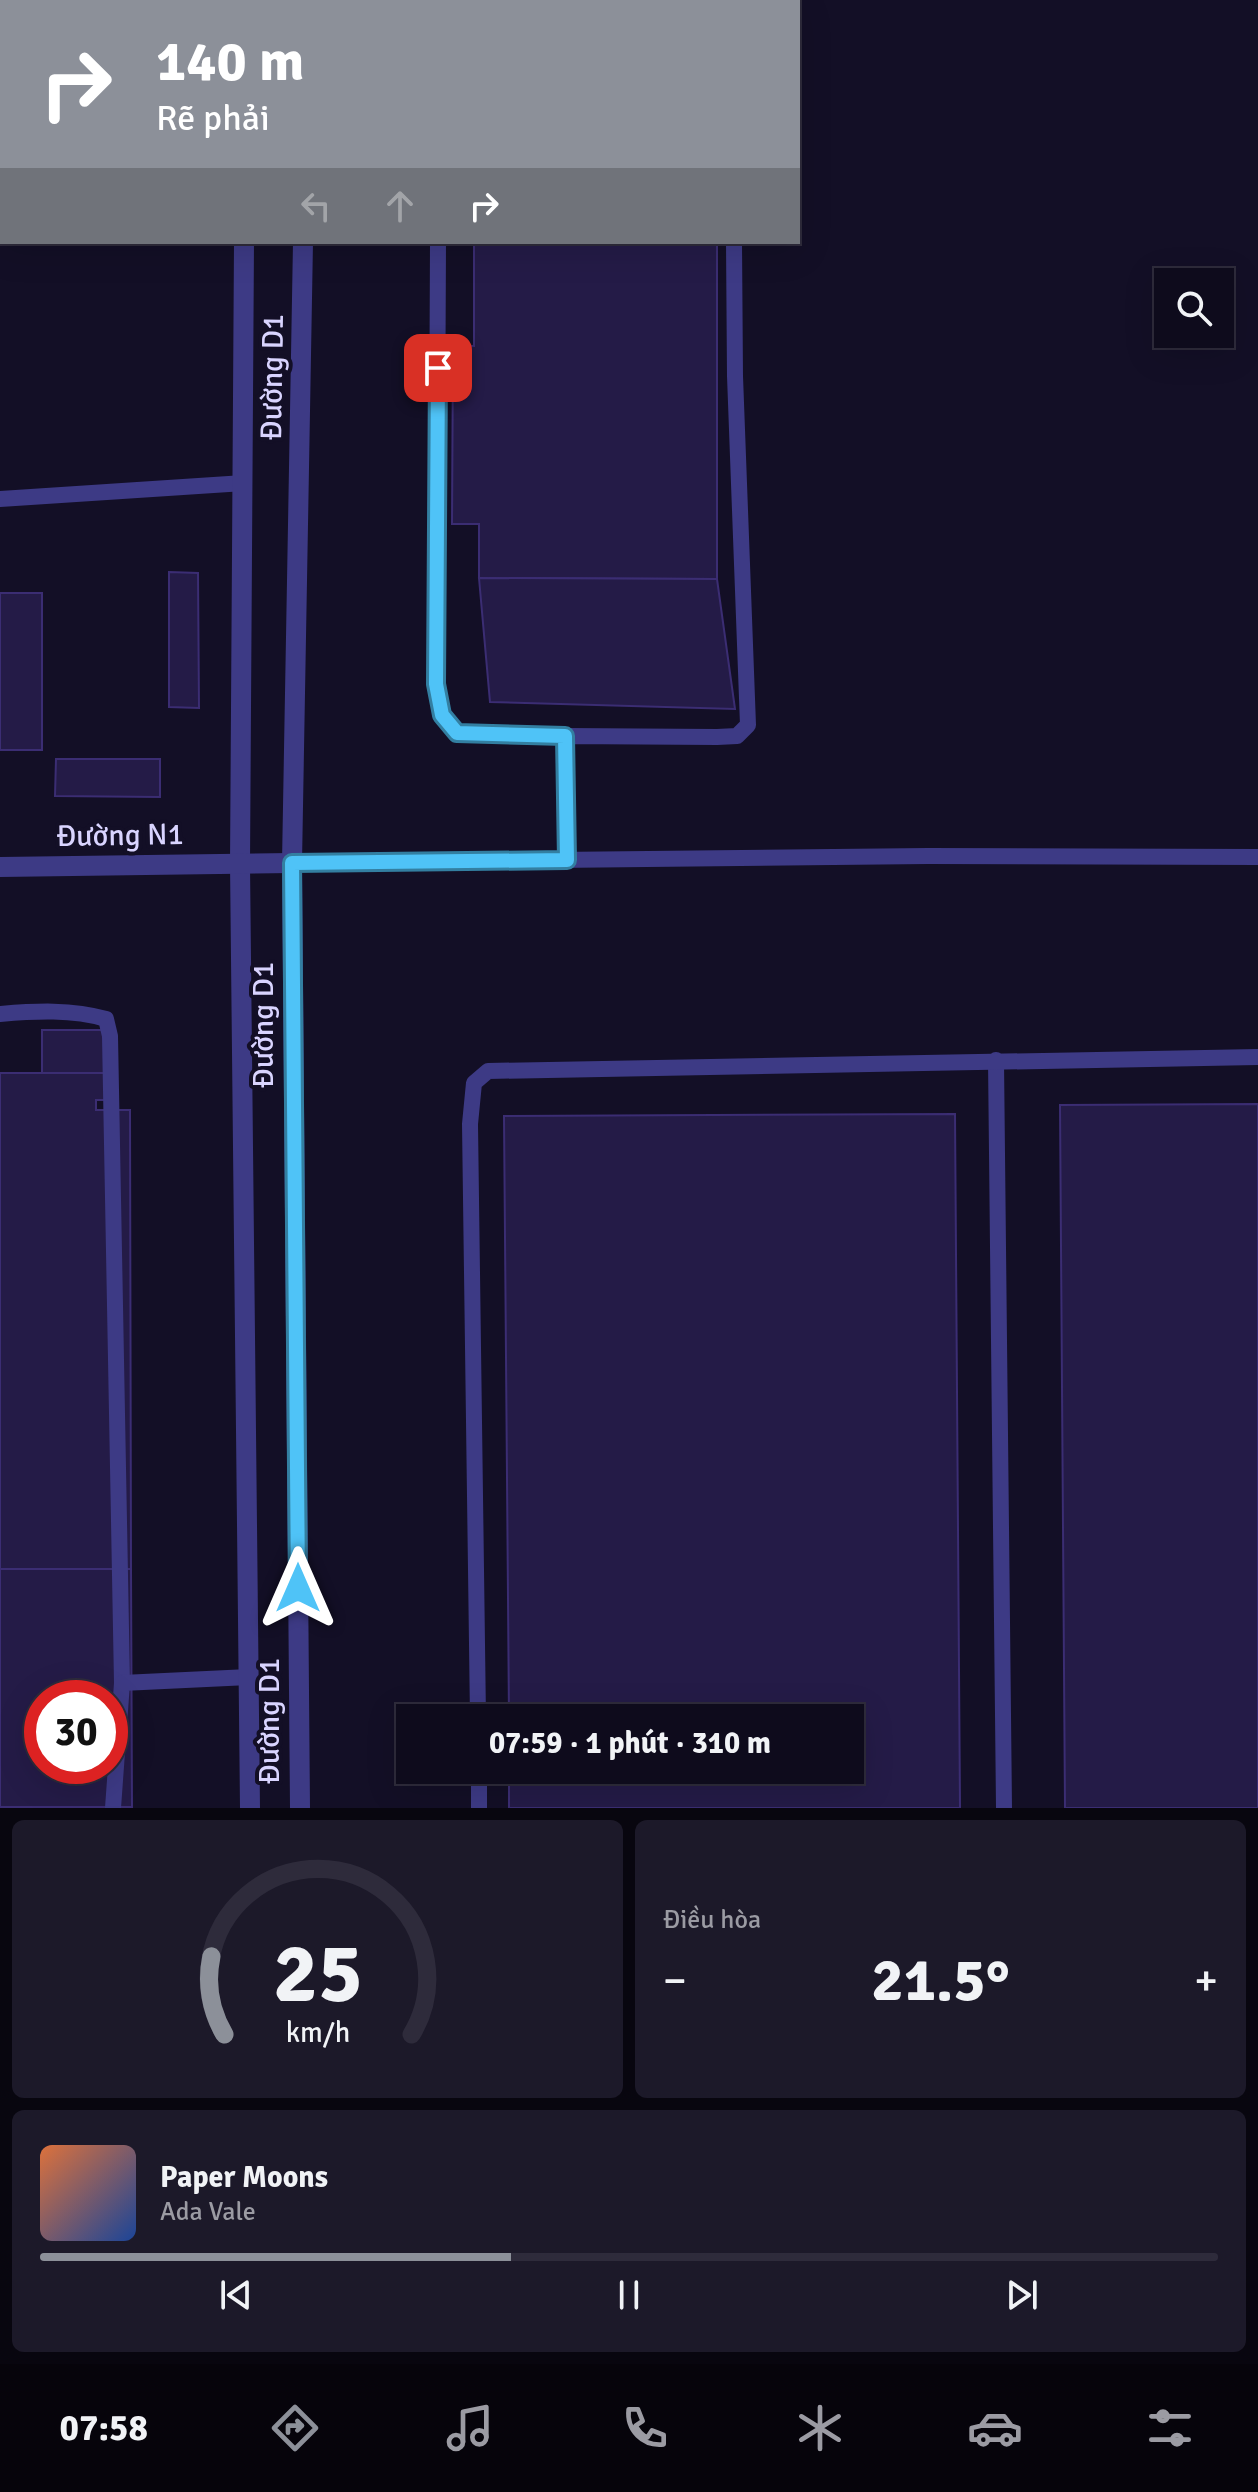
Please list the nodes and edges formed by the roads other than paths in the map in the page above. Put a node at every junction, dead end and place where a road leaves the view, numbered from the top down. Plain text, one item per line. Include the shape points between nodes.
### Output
1 (244, 244) edge
2 (303, 244) edge
3 (438, 244) edge
4 (734, 244) edge
5 (244, 483) junction
6 (0, 499) edge
7 (565, 736) junction
8 (1258, 857) edge
9 (567, 860) junction
10 (292, 863) junction
11 (240, 864) junction
12 (0, 867) edge
13 (0, 1014) edge
14 (1258, 1057) edge
15 (996, 1060) junction
16 (249, 1677) junction
17 (122, 1680) edge
18 (128, 1683) edge
19 (478, 1704) edge
20 (115, 1784) edge
21 (479, 1784) edge
22 (113, 1808) edge
23 (250, 1808) edge
24 (300, 1808) edge
25 (479, 1808) edge
26 (1004, 1808) edge

1 - 5 street, Đường D1
2 - 10 street, Đường D1
3 - 7 lane via 436,684 442,715 457,733
4 - 7 lane via 748,725 737,736
5 - 6 lane
5 - 11 street, Đường D1
7 - 9 lane
8 - 9 lane
9 - 10 lane
10 - 11 street, Đường N1
10 - 24 street, Đường D1
11 - 12 street, Đường N1
11 - 16 street, Đường D1
13 - 17 lane via 88,1014 106,1019 110,1036
14 - 15 lane
15 - 19 lane via 488,1071 474,1083 470,1124
15 - 26 lane
16 - 18 lane
16 - 23 street, Đường D1
20 - 22 lane
21 - 25 lane

